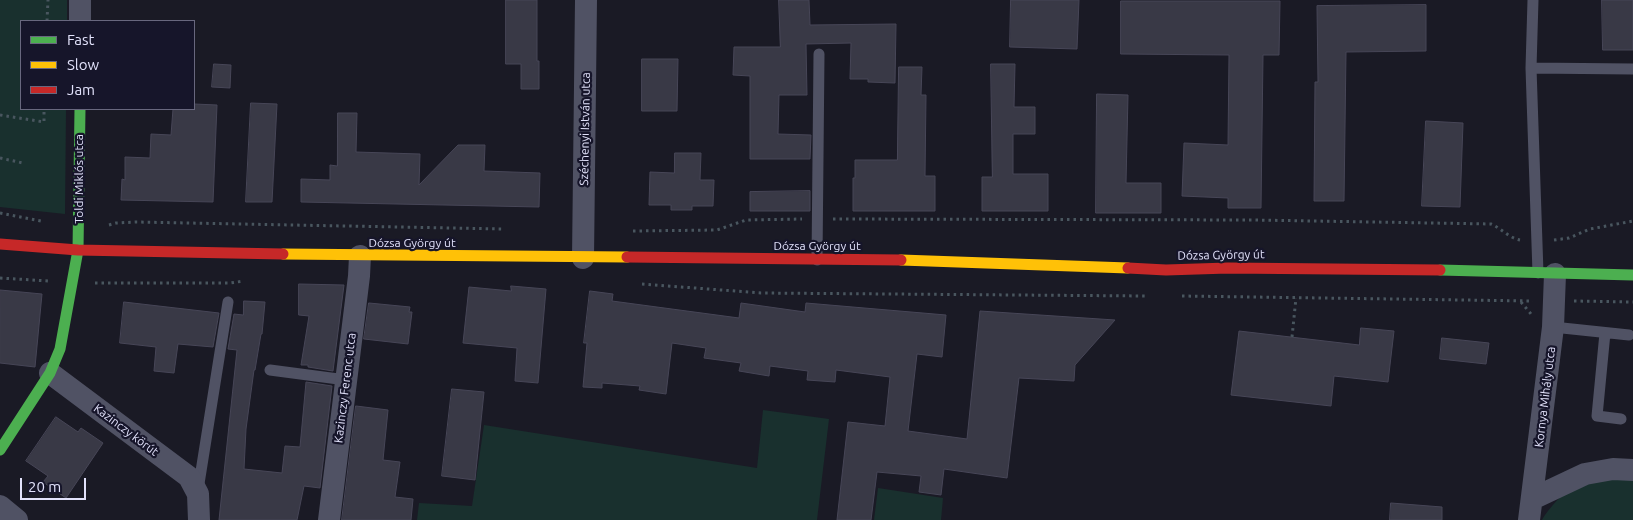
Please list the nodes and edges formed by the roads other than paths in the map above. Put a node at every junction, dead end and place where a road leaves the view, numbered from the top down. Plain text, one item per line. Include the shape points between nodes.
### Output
1 (80, 0) edge
2 (586, 0) edge
3 (1533, 0) edge
4 (80, 20) edge
5 (819, 54) dead end
6 (1531, 68) junction
7 (1633, 69) edge
8 (80, 110) edge
9 (0, 244) edge
10 (78, 250) junction
11 (360, 256) junction
12 (583, 258) junction
13 (817, 260) junction
14 (1546, 273) junction
15 (1633, 275) edge
16 (228, 302) dead end
17 (1553, 327) junction
18 (1605, 333) junction
19 (1629, 335) dead end
20 (270, 370) dead end
21 (50, 373) junction
22 (346, 380) junction
23 (1621, 419) dead end
24 (0, 450) edge
25 (1633, 470) edge
26 (198, 494) junction
27 (0, 506) edge
28 (1530, 510) edge
29 (17, 520) edge
30 (198, 520) edge
31 (329, 520) edge

1 - 4 street
2 - 12 street, Széchenyi István utca
3 - 6 lane
5 - 13 lane
6 - 7 lane
6 - 14 lane
8 - 10 main road, Toldi Miklós utca
9 - 10 main road, Dózsa György út
10 - 11 main road, Dózsa György út
10 - 21 main road via 60,349
11 - 12 main road, Dózsa György út
11 - 22 street, Kazinczy Ferenc utca
12 - 13 main road, Dózsa György út
13 - 14 main road, Dózsa György út via 927,260 1166,270 1410,269
14 - 15 main road, Dózsa György út
14 - 17 street, Kornya Mihály utca via 1554,300
16 - 26 lane
17 - 18 lane
17 - 28 street, Kornya Mihály utca
18 - 19 lane
18 - 23 lane via 1597,416
20 - 22 lane
21 - 24 main road
21 - 26 street, Kazinczy körút via 189,477
22 - 31 street, Kazinczy Ferenc utca
25 - 28 street via 1612,469 1585,474
26 - 30 street
27 - 29 street

